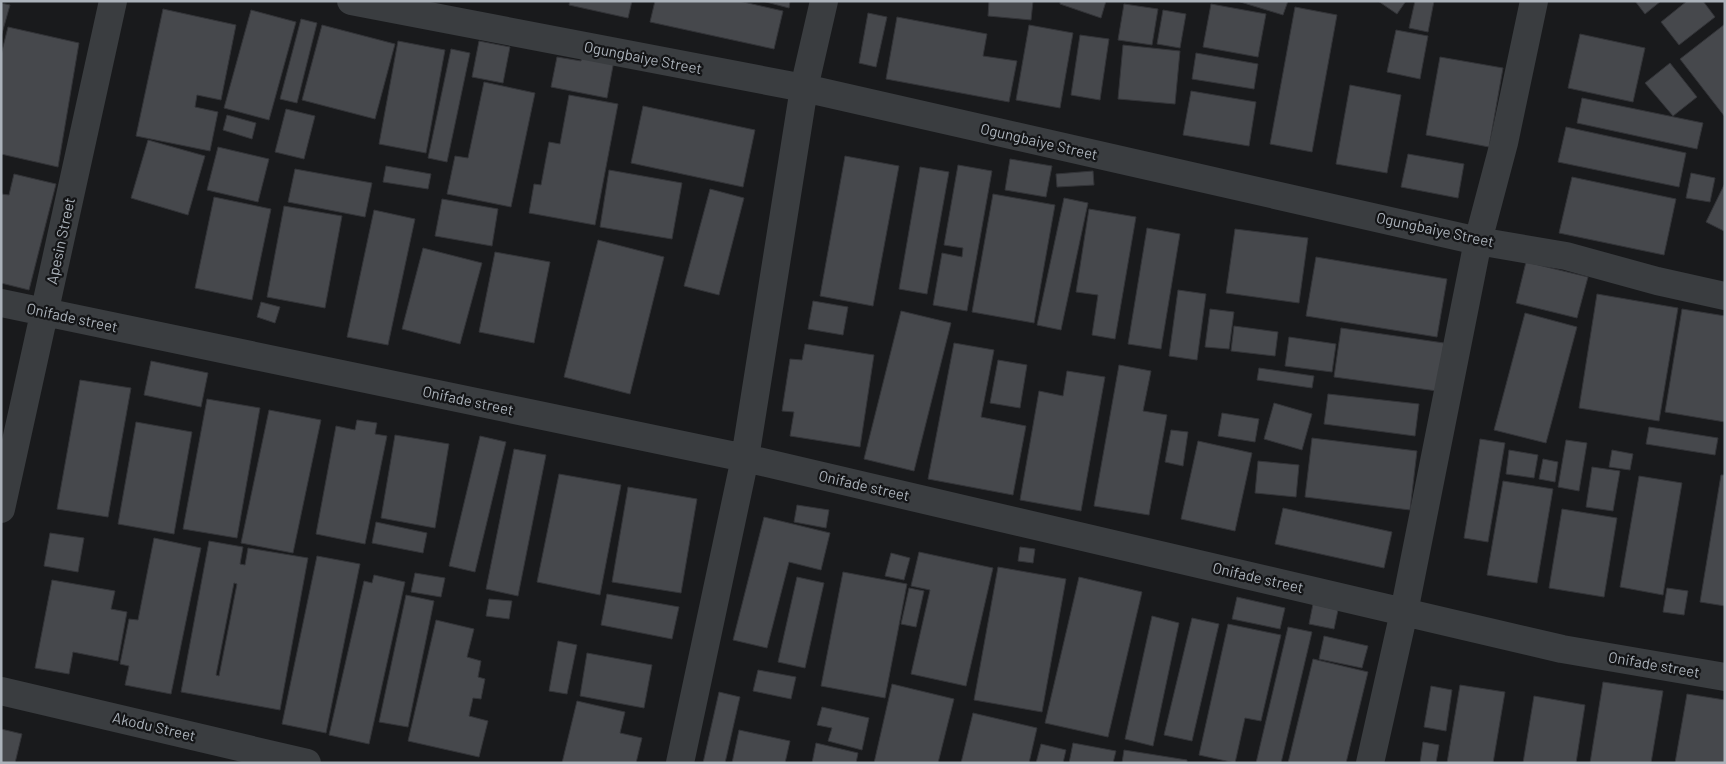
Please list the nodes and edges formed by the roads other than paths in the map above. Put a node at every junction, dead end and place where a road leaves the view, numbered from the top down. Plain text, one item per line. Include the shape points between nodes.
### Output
1 (113, 1) edge
2 (351, 1) edge
3 (824, 1) edge
4 (1534, 1) edge
5 (804, 88) junction
6 (1478, 241) junction
7 (1725, 296) edge
8 (1, 303) edge
9 (45, 313) junction
10 (745, 458) junction
11 (1, 509) edge
12 (1404, 612) junction
13 (1725, 677) edge
14 (1, 691) edge
15 (307, 763) edge
16 (680, 763) edge
17 (1370, 763) edge

1 - 9 street, Apesin Street
2 - 5 street, Ogungbaiye Street
3 - 5 street
4 - 6 street via 1504,143
5 - 6 street, Ogungbaiye Street
5 - 10 street
6 - 7 street, Ogungbaiye Street via 1566,256
6 - 12 street
8 - 9 street, Onifade street
9 - 10 street, Onifade street
9 - 11 street, Apesin Street
10 - 12 street, Onifade street
10 - 16 street
12 - 13 street, Onifade street via 1562,649
12 - 17 street
14 - 15 street, Akodu Street

